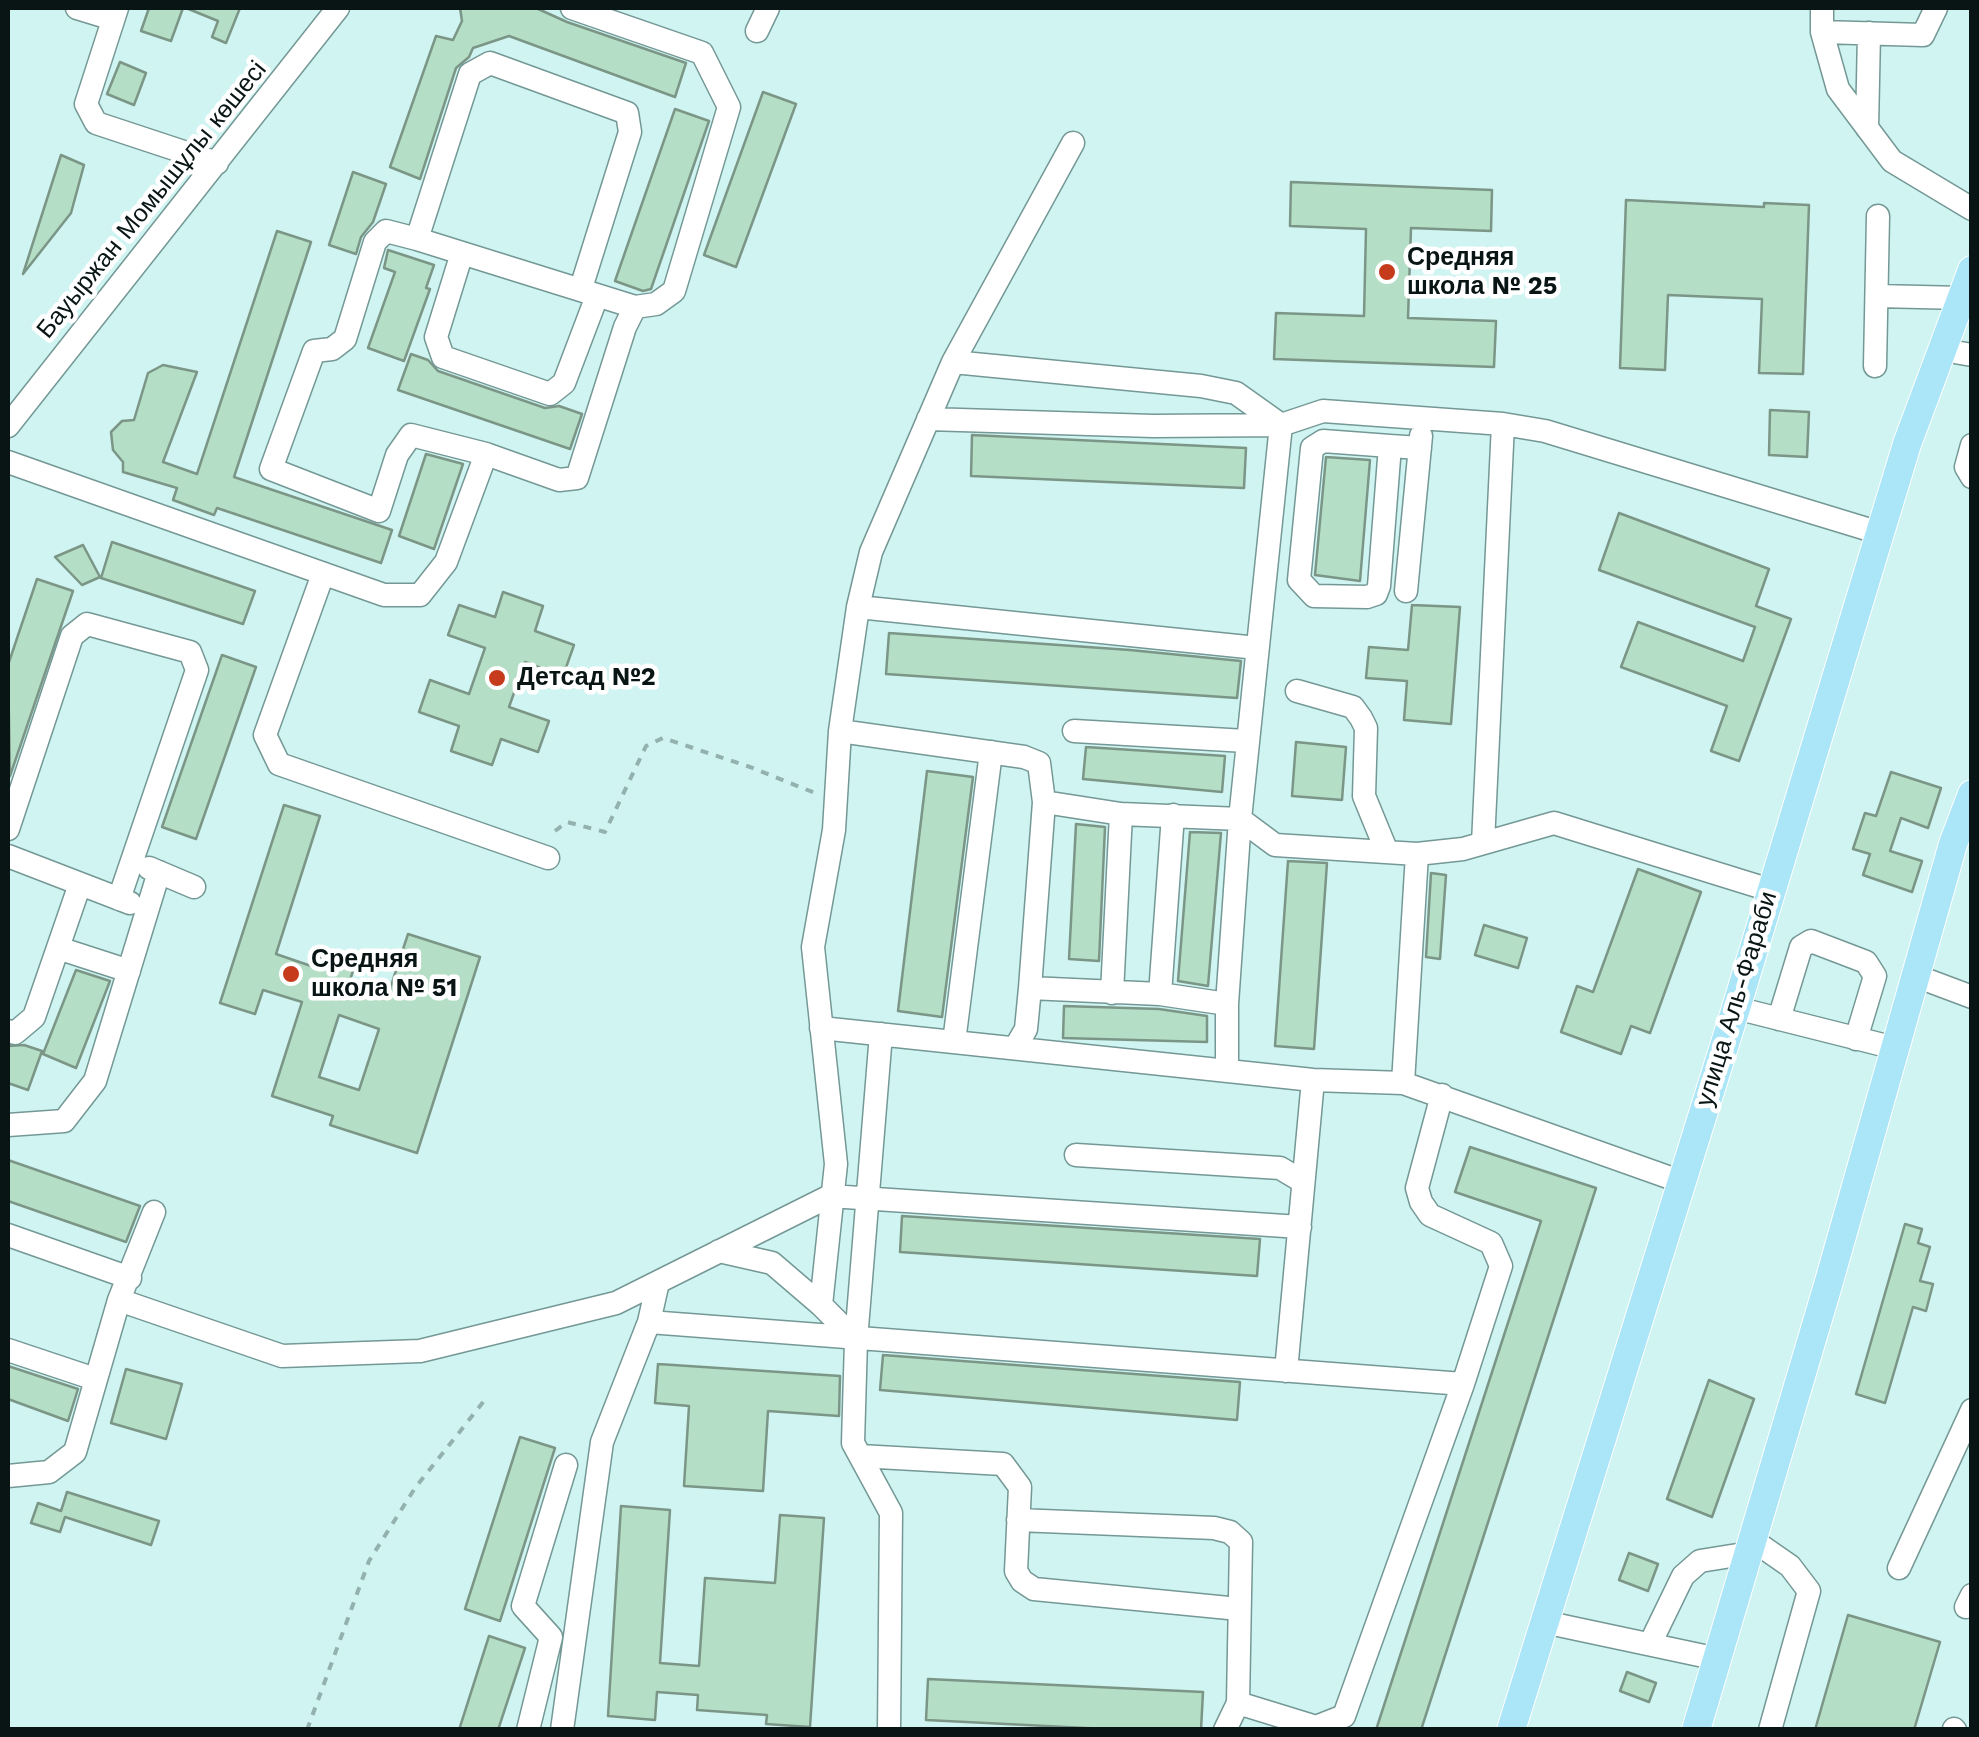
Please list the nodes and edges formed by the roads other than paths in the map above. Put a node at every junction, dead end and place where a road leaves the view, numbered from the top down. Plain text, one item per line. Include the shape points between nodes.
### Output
1 (77, 8) edge
2 (338, 8) edge
3 (572, 8) edge
4 (768, 8) edge
5 (1822, 8) edge
6 (1936, 8) edge
7 (115, 13) edge
8 (757, 31) dead end
9 (1822, 32) junction
10 (1869, 33) junction
11 (1867, 128) junction
12 (1073, 143) dead end
13 (217, 164) junction
14 (1972, 209) edge
15 (1878, 216) dead end
16 (417, 239) junction
17 (462, 254) junction
18 (1972, 270) edge
19 (589, 292) junction
20 (1877, 296) junction
21 (1964, 298) junction
22 (635, 307) junction
23 (1944, 350) junction
24 (1972, 356) edge
25 (952, 362) junction
26 (1875, 366) dead end
27 (1423, 417) junction
28 (928, 419) junction
29 (1503, 424) junction
30 (1281, 425) junction
31 (8, 426) edge
32 (1972, 445) edge
33 (1390, 446) junction
34 (1420, 448) junction
35 (486, 454) junction
36 (8, 462) edge
37 (1972, 477) edge
38 (1880, 533) junction
39 (323, 574) junction
40 (1406, 591) dead end
41 (858, 607) junction
42 (1256, 648) junction
43 (1298, 691) dead end
44 (840, 731) junction
45 (1074, 731) dead end
46 (1246, 741) junction
47 (991, 752) junction
48 (1972, 794) edge
49 (1044, 802) junction
50 (1121, 814) junction
51 (1173, 815) junction
52 (1240, 819) junction
53 (8, 829) edge
54 (1483, 843) junction
55 (1388, 852) junction
56 (1417, 854) junction
57 (8, 856) edge
58 (548, 858) dead end
59 (132, 860) junction
60 (159, 872) junction
61 (80, 884) junction
62 (194, 887) dead end
63 (1770, 890) junction
64 (119, 899) junction
65 (148, 910) junction
66 (58, 948) junction
67 (129, 970) junction
68 (1916, 976) junction
69 (1030, 988) junction
70 (1112, 993) junction
71 (1160, 994) junction
72 (1972, 997) edge
73 (1228, 1004) junction
74 (1736, 1008) junction
75 (1779, 1019) junction
76 (821, 1028) junction
77 (8, 1031) edge
78 (881, 1034) junction
79 (1856, 1039) junction
80 (954, 1042) junction
81 (1016, 1048) junction
82 (1895, 1048) junction
83 (1227, 1071) junction
84 (1313, 1080) junction
85 (1403, 1083) junction
86 (1442, 1095) junction
87 (8, 1125) edge
88 (1076, 1154) dead end
89 (1302, 1180) junction
90 (1682, 1182) junction
91 (830, 1196) junction
92 (866, 1198) junction
93 (154, 1212) dead end
94 (1300, 1227) junction
95 (8, 1236) edge
96 (719, 1251) junction
97 (130, 1278) junction
98 (658, 1282) junction
99 (119, 1300) junction
100 (822, 1305) junction
101 (649, 1322) junction
102 (856, 1340) junction
103 (8, 1350) edge
104 (1286, 1371) junction
105 (95, 1380) junction
106 (1463, 1384) junction
107 (1972, 1410) edge
108 (860, 1456) junction
109 (566, 1465) dead end
110 (8, 1476) edge
111 (1018, 1520) junction
112 (1752, 1547) junction
113 (1899, 1568) dead end
114 (1240, 1609) junction
115 (1544, 1622) junction
116 (1650, 1644) junction
117 (1718, 1659) junction
118 (1238, 1704) junction
119 (528, 1730) edge
120 (562, 1730) edge
121 (889, 1730) edge
122 (1225, 1730) edge
123 (1511, 1730) edge
124 (1696, 1730) edge
125 (1770, 1730) edge

1 - 7 street
2 - 13 street, Бауыржан Момышұлы көшесі
3 - 22 street via 702,53 729,106 674,291 656,304
4 - 8 street
5 - 9 street
6 - 10 street via 1923,34
7 - 13 street via 86,104 96,122
9 - 10 street
9 - 11 street via 1838,89
10 - 11 street
11 - 14 street via 1892,161
12 - 25 street
13 - 31 street, Бауыржан Момышұлы көшесі
15 - 20 street
16 - 17 street
16 - 19 street via 470,74 490,63 627,113 630,132
16 - 35 street via 386,231 375,242 344,339 314,351 271,469 380,511 411,435
17 - 19 street
17 - 19 street via 436,337 443,356 550,394 564,383
18 - 21 main road, улица Аль-Фараби
19 - 22 street
20 - 21 street
20 - 26 street
21 - 23 main road, улица Аль-Фараби
22 - 35 street via 577,478 559,480
23 - 24 street
23 - 38 main road, улица Аль-Фараби
25 - 28 street
25 - 30 street via 1201,386 1236,393
27 - 29 street
27 - 30 street via 1323,411
27 - 34 street
28 - 30 street
28 - 41 street via 871,552
29 - 38 street via 1546,431
29 - 54 street
30 - 42 street
32 - 37 street via 1966,467
33 - 33 street via 1323,441 1312,448 1299,580 1314,596 1376,594
33 - 34 street
34 - 40 street
35 - 39 street via 446,562 420,595 384,595
36 - 39 street
38 - 63 main road, улица Аль-Фараби
39 - 58 street via 265,735 279,764
41 - 42 street
41 - 44 street
42 - 46 street
43 - 55 street via 1353,706 1361,718 1364,796
44 - 47 street
44 - 76 street via 834,830 812,947
45 - 46 street
46 - 52 street
47 - 49 street via 1039,764
47 - 80 street
48 - 68 main road
49 - 50 street
49 - 69 street
50 - 51 street
50 - 70 street
51 - 52 street
51 - 71 street
52 - 55 street via 1275,844
52 - 73 street
53 - 59 street via 72,636 86,624 190,652 198,670
54 - 56 street
54 - 63 street via 1554,823
55 - 56 street
56 - 85 street
57 - 61 street
59 - 60 street
59 - 64 street
60 - 62 street
60 - 65 street
61 - 64 street
61 - 66 street
63 - 74 main road, улица Аль-Фараби
64 - 65 street
65 - 67 street
66 - 67 street
66 - 77 street via 34,1017 15,1034
67 - 87 street via 95,1081 64,1121
68 - 72 street
68 - 82 main road
69 - 70 street
69 - 81 street via 1026,1029
70 - 71 street
71 - 73 street
73 - 83 street
74 - 75 street
74 - 90 main road, улица Аль-Фараби
75 - 79 street
75 - 79 street via 1801,947 1812,941 1866,962 1875,976
76 - 78 street
76 - 91 street via 836,1164
78 - 80 street
78 - 92 street
79 - 82 street
80 - 81 street
81 - 83 street
82 - 112 main road
83 - 84 street
84 - 85 street
84 - 89 street
85 - 86 street
86 - 90 street
86 - 106 street via 1418,1188 1421,1202 1430,1215 1491,1243 1501,1266
88 - 89 street via 1280,1168
89 - 94 street
90 - 115 main road, улица Аль-Фараби
91 - 92 street
91 - 96 street
91 - 100 street
92 - 94 street
92 - 102 street
93 - 97 street
94 - 104 street
95 - 97 street
96 - 98 street
96 - 100 street via 772,1263
97 - 99 street
98 - 99 street via 616,1303 420,1351 282,1356
98 - 101 street
99 - 105 street
100 - 102 street
101 - 102 street
101 - 120 street via 602,1442
102 - 104 street
102 - 108 street via 853,1443
103 - 105 street
104 - 106 street
105 - 110 street via 75,1452 50,1472
106 - 118 street via 1344,1716 1316,1727
107 - 113 street
108 - 111 street via 1002,1464 1020,1488
108 - 121 street via 891,1513
109 - 119 street via 524,1606 550,1636
111 - 114 street via 1016,1571 1034,1589
111 - 114 street via 1230,1532 1240,1542
112 - 116 street via 1700,1560 1683,1576
112 - 117 main road
112 - 125 street via 1790,1566 1808,1591
114 - 118 street
115 - 116 street
115 - 123 main road, улица Аль-Фараби
116 - 117 street
117 - 124 main road
118 - 122 street

